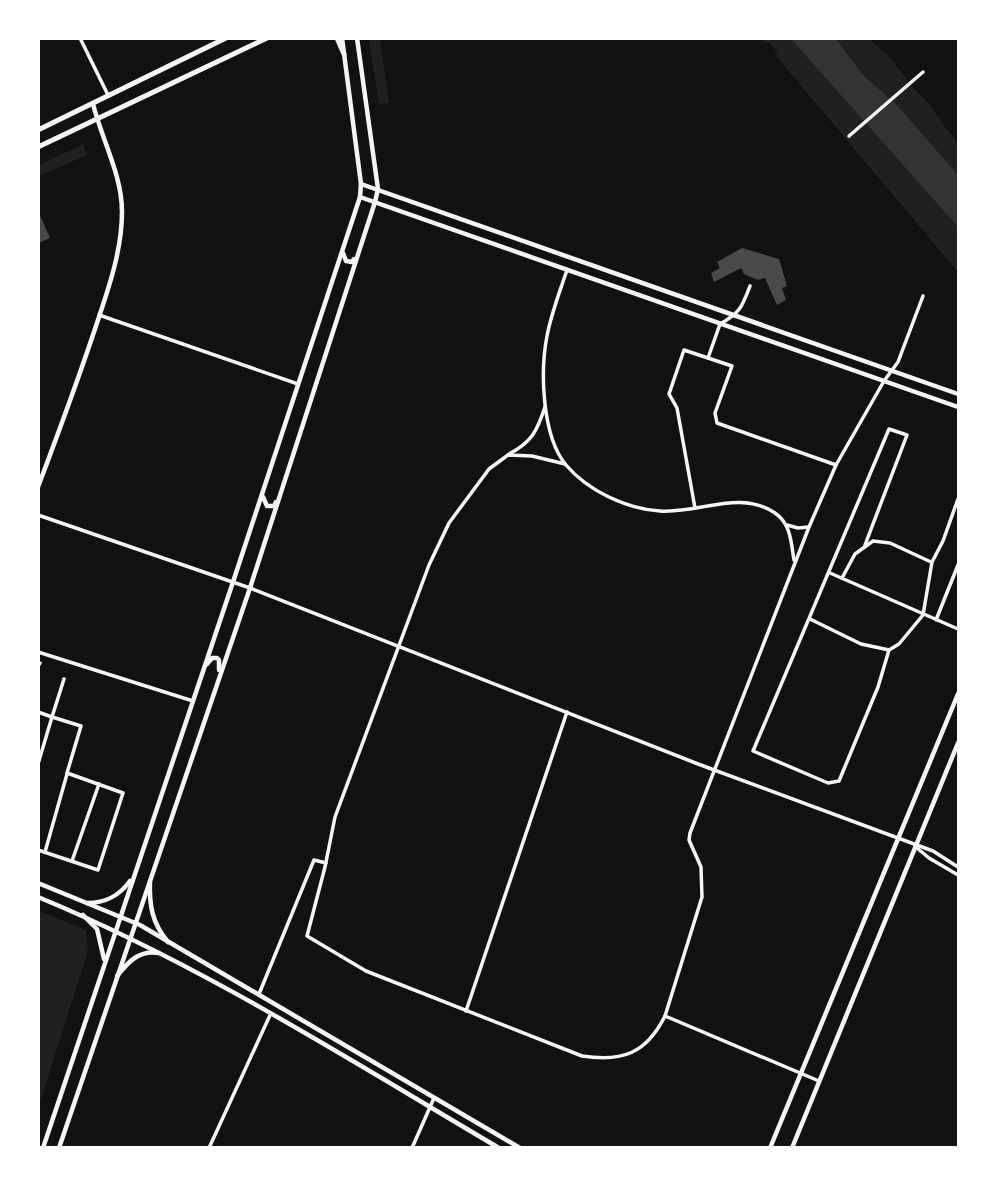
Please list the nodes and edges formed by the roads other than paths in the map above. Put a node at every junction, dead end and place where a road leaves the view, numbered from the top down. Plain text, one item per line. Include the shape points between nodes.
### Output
1 (80, 38) edge
2 (226, 38) edge
3 (267, 38) edge
4 (340, 38) edge
5 (357, 38) edge
6 (344, 54) joint
7 (923, 72) dead end
8 (109, 97) junction
9 (93, 104) junction
10 (97, 120) junction
11 (38, 130) edge
12 (849, 136) dead end
13 (38, 147) edge
14 (361, 184) junction
15 (378, 190) junction
16 (360, 197) junction
17 (375, 202) junction
18 (456, 218) junction
19 (451, 229) junction
20 (345, 242) junction
21 (361, 244) junction
22 (567, 270) junction
23 (750, 286) dead end
24 (923, 296) dead end
25 (99, 315) junction
26 (735, 316) junction
27 (720, 324) junction
28 (708, 358) junction
29 (891, 371) junction
30 (884, 381) junction
31 (298, 384) junction
32 (958, 394) edge
33 (545, 405) junction
34 (958, 407) edge
35 (508, 455) junction
36 (565, 464) junction
37 (836, 465) junction
38 (265, 486) junction
39 (38, 487) edge
40 (281, 490) junction
41 (958, 499) edge
42 (695, 508) junction
43 (38, 515) edge
44 (788, 524) junction
45 (809, 527) junction
46 (865, 545) junction
47 (794, 560) junction
48 (932, 562) junction
49 (958, 565) edge
50 (830, 573) junction
51 (842, 578) junction
52 (233, 582) junction
53 (250, 587) junction
54 (923, 615) junction
55 (810, 618) junction
56 (936, 620) junction
57 (958, 629) edge
58 (400, 646) junction
59 (889, 650) junction
60 (38, 652) edge
61 (202, 676) junction
62 (64, 679) dead end
63 (216, 685) junction
64 (958, 694) edge
65 (193, 701) junction
66 (38, 712) edge
67 (567, 712) junction
68 (52, 718) junction
69 (958, 743) edge
70 (38, 764) edge
71 (714, 770) junction
72 (67, 773) junction
73 (99, 784) junction
74 (898, 840) junction
75 (916, 847) junction
76 (38, 850) edge
77 (45, 852) junction
78 (72, 861) junction
79 (326, 863) junction
80 (958, 867) edge
81 (134, 874) junction
82 (958, 875) edge
83 (150, 876) junction
84 (38, 883) edge
85 (38, 897) edge
86 (87, 903) junction
87 (83, 915) junction
88 (120, 916) junction
89 (134, 923) junction
90 (116, 930) junction
91 (129, 937) junction
92 (168, 942) junction
93 (159, 953) junction
94 (104, 963) junction
95 (115, 980) junction
96 (259, 994) junction
97 (466, 1011) junction
98 (271, 1013) junction
99 (664, 1016) junction
100 (800, 1074) junction
101 (819, 1081) junction
102 (435, 1097) junction
103 (430, 1107) junction
104 (43, 1147) edge
105 (59, 1147) edge
106 (209, 1147) edge
107 (412, 1147) edge
108 (499, 1147) edge
109 (520, 1147) edge
110 (770, 1147) edge
111 (792, 1147) edge

1 - 8 street
2 - 8 main road
3 - 10 main road
4 - 6 main road
5 - 15 street
6 - 14 street
7 - 12 street
8 - 9 main road
9 - 10 street
9 - 11 main road
10 - 13 main road
10 - 25 street via 120,189 122,213 115,265
14 - 15 street
14 - 16 street
15 - 17 street
15 - 18 street
16 - 17 street
16 - 20 street
17 - 19 street
17 - 21 street
18 - 19 street
18 - 26 street
19 - 22 street
20 - 21 street via 343,256 349,262
20 - 31 street
21 - 40 street
22 - 27 street
22 - 33 street via 547,336
23 - 26 street
24 - 29 street
25 - 31 street
25 - 39 street
26 - 27 street
26 - 29 street
27 - 28 street
27 - 30 street
28 - 37 street via 732,366 715,413 719,425
28 - 42 street via 684,350 669,394 677,408
29 - 30 street
29 - 32 street
30 - 34 street
30 - 37 street
31 - 38 street
33 - 35 street via 531,438
33 - 36 street
35 - 36 street
35 - 58 street via 489,468 449,523
36 - 42 street via 597,491 634,506 662,512
37 - 45 street
38 - 40 street via 263,502 270,507
38 - 52 street
40 - 53 street
41 - 48 street
42 - 44 street via 744,502 773,511
43 - 52 street
44 - 45 street
44 - 47 street
45 - 47 street
46 - 48 street via 881,541
46 - 50 street via 907,435 889,429
46 - 51 street
47 - 71 street
48 - 54 street
49 - 56 street
50 - 51 street
50 - 55 street
51 - 54 street
52 - 53 street
52 - 61 street
53 - 58 street
53 - 63 street
54 - 56 street
54 - 59 street
55 - 59 street via 861,644
55 - 59 street via 753,751 812,777 828,783 839,781
56 - 57 street
58 - 67 street
58 - 79 street via 335,817
60 - 65 street
61 - 63 street via 209,661 217,658
61 - 65 street
62 - 68 street
63 - 83 street
64 - 74 street
65 - 81 street
66 - 68 street
67 - 71 street
67 - 97 street
68 - 70 street
68 - 72 street via 81,726
69 - 75 street
71 - 74 street
71 - 99 street via 689,840 701,867 702,897
72 - 73 street
72 - 77 street
73 - 78 street
73 - 78 street via 123,793 98,870
74 - 75 street
74 - 100 street
75 - 80 street
75 - 82 street
75 - 101 street
76 - 77 street
77 - 78 street
79 - 96 street via 314,860
79 - 97 street via 307,936 366,971
81 - 86 street via 119,894
81 - 88 street
83 - 89 street
83 - 92 street via 151,913
84 - 86 street
85 - 87 street
86 - 88 street
87 - 90 street
87 - 94 street via 97,929
88 - 89 street
88 - 90 street
89 - 91 street
89 - 92 street
90 - 91 street
90 - 94 street
91 - 93 street
91 - 95 street
92 - 96 street
93 - 95 street via 136,956
93 - 98 street
94 - 104 street
95 - 105 street
96 - 102 street
97 - 99 street via 582,1056 607,1058 627,1056 645,1045
98 - 103 street
98 - 106 street
99 - 100 street
100 - 101 street
100 - 110 street
101 - 111 street
102 - 103 street
102 - 109 street
103 - 107 street
103 - 108 street

